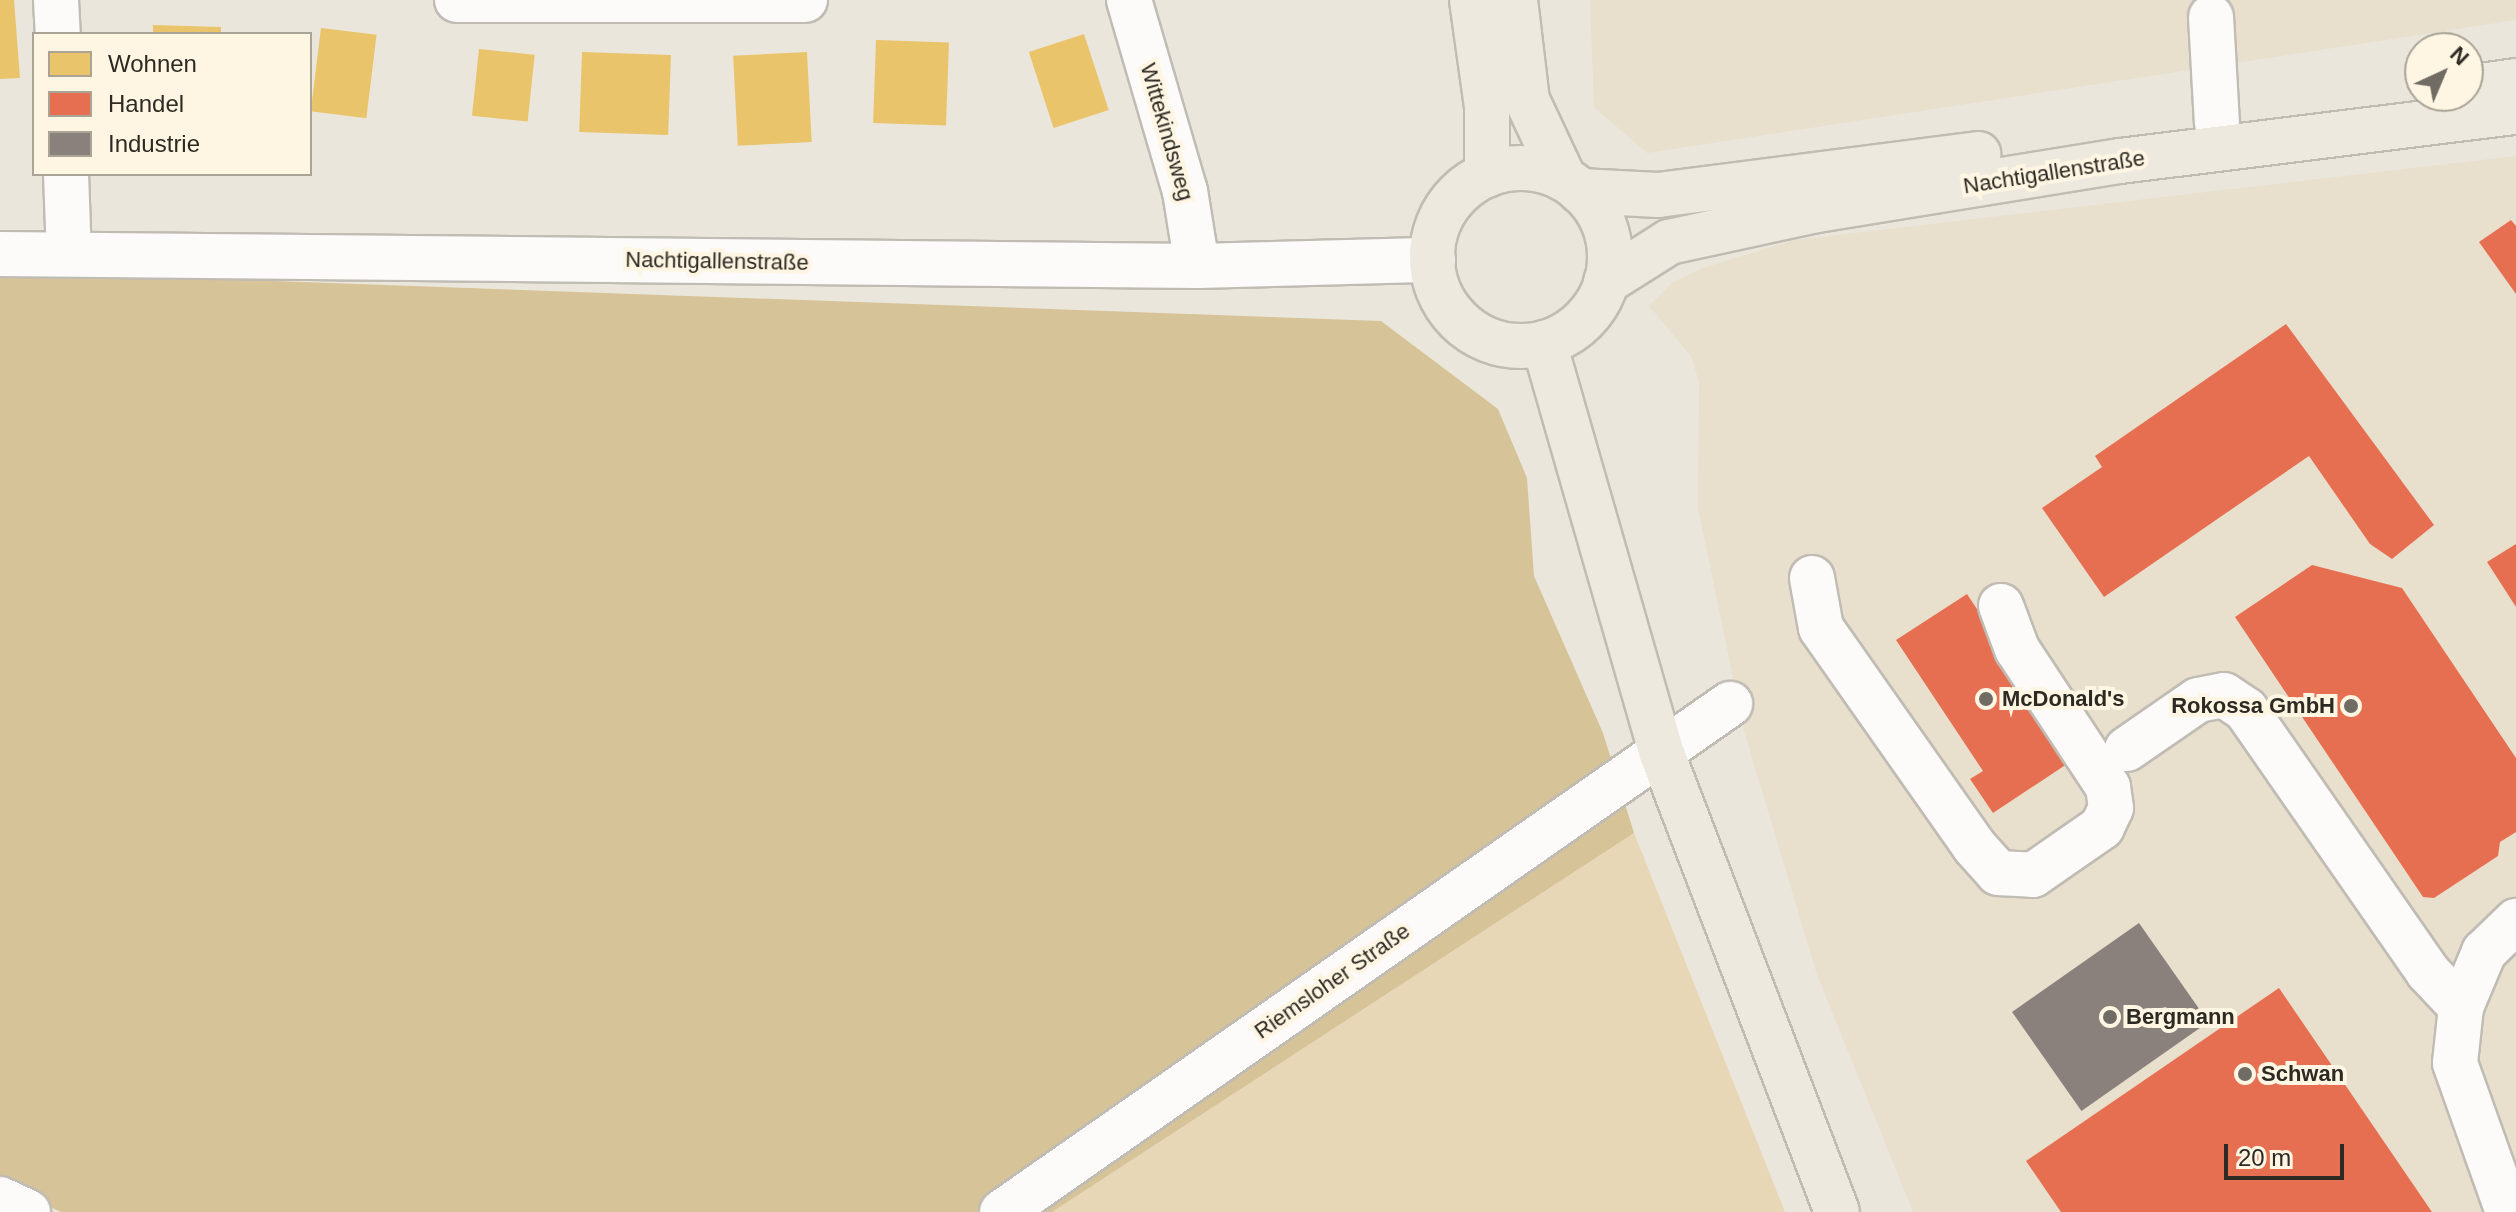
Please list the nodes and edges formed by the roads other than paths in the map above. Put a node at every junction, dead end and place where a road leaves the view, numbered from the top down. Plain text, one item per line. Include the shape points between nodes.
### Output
1 (56, 0) edge
2 (805, 0) edge
3 (1129, 0) edge
4 (1472, 0) edge
5 (1515, 0) edge
6 (481, 1) edge
7 (2211, 17) dead end
8 (58, 32) edge
9 (2516, 81) edge
10 (2484, 86) edge
11 (2404, 96) edge
12 (2516, 112) edge
13 (2217, 123) junction
14 (1487, 175) junction
15 (66, 176) edge
16 (1572, 185) junction
17 (0, 254) edge
18 (69, 254) junction
19 (1433, 260) junction
20 (1197, 266) junction
21 (1606, 282) junction
22 (1544, 343) junction
23 (1812, 578) dead end
24 (2001, 606) dead end
25 (1730, 704) dead end
26 (1661, 751) junction
27 (2111, 758) junction
28 (2516, 921) edge
29 (2461, 1007) junction
30 (0, 1199) edge
31 (28, 1212) edge
32 (1002, 1212) edge
33 (1837, 1212) edge
34 (2508, 1212) edge

1 - 8 street
2 - 6 street
3 - 20 street, Wittekindsweg via 1185,191
4 - 14 main road via 1487,107
5 - 16 main road via 1527,100
7 - 13 street
9 - 10 main road
11 - 13 main road, Nachtigallenstraße
12 - 21 main road, Nachtigallenstraße via 2120,161 1817,210 1669,242
13 - 16 main road, Nachtigallenstraße via 1658,195
14 - 16 main road via 1526,169
14 - 19 main road via 1443,214
15 - 18 street
16 - 21 main road via 1606,233
17 - 18 street, Nachtigallenstraße
18 - 20 street, Nachtigallenstraße
19 - 20 street, Nachtigallenstraße
19 - 22 main road via 1439,291 1462,323 1497,342
21 - 22 main road via 1588,316
22 - 26 main road
23 - 27 street via 1821,628 1998,873 2033,875 2102,827 2111,808
24 - 27 street via 2017,649
25 - 26 street, Riemsloher Straße
26 - 32 street, Riemsloher Straße
26 - 33 main road
27 - 29 street via 2198,700 2224,695 2246,710 2428,972
28 - 29 street via 2484,952
29 - 34 street via 2455,1063
30 - 31 street

